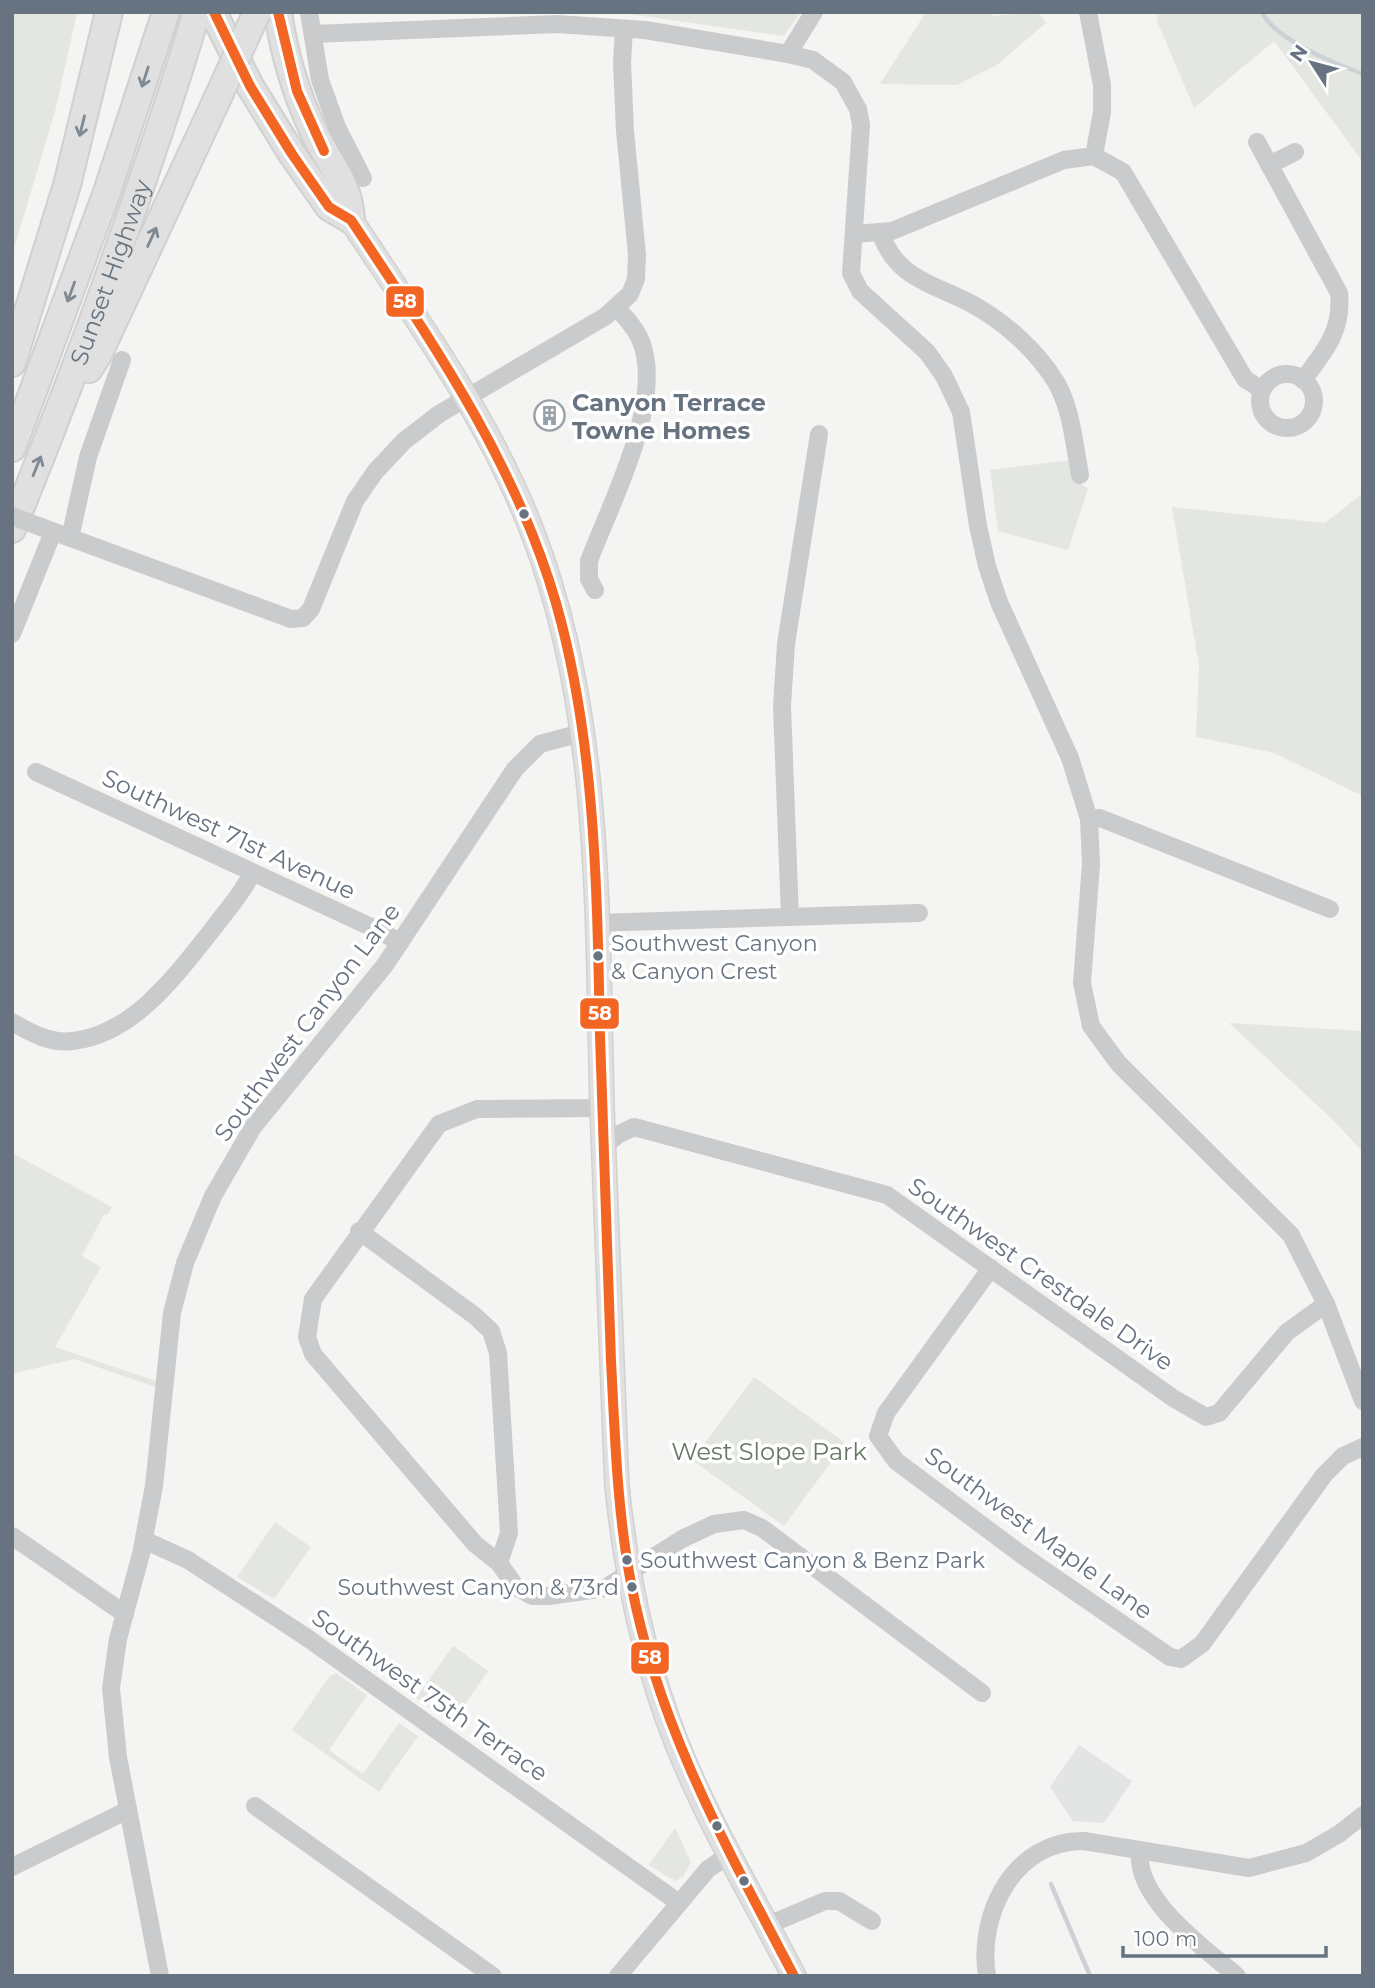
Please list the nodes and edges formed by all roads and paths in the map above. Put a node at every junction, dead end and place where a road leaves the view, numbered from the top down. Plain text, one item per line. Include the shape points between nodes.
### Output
1 (109, 12) edge
2 (166, 12) edge
3 (257, 12) edge
4 (278, 12) edge
5 (309, 12) edge
6 (814, 12) edge
7 (1088, 12) edge
8 (207, 16) edge
9 (624, 29) junction
10 (313, 34) junction
11 (788, 54) junction
12 (1257, 142) dead end
13 (1295, 152) dead end
14 (1094, 156) junction
15 (1269, 165) junction
16 (363, 178) dead end
17 (351, 220) junction
18 (853, 234) junction
19 (881, 234) junction
20 (617, 308) junction
21 (122, 360) dead end
22 (12, 363) edge
23 (1303, 380) junction
24 (1262, 390) junction
25 (467, 398) junction
26 (63, 404) junction
27 (819, 435) dead end
28 (12, 448) edge
29 (1080, 475) dead end
30 (12, 516) edge
31 (12, 529) edge
32 (55, 532) junction
33 (595, 590) dead end
34 (12, 634) edge
35 (581, 733) junction
36 (36, 772) dead end
37 (1089, 819) junction
38 (252, 873) junction
39 (1330, 909) dead end
40 (919, 913) dead end
41 (790, 917) junction
42 (595, 923) junction
43 (400, 943) junction
44 (12, 1022) edge
45 (602, 1108) junction
46 (604, 1146) junction
47 (359, 1231) junction
48 (991, 1268) junction
49 (1326, 1304) junction
50 (1363, 1401) edge
51 (1363, 1447) edge
52 (12, 1536) edge
53 (144, 1540) junction
54 (499, 1563) junction
55 (628, 1572) junction
56 (125, 1614) junction
57 (982, 1693) dead end
58 (255, 1806) dead end
59 (128, 1810) junction
60 (1363, 1815) edge
61 (1140, 1852) junction
62 (729, 1855) junction
63 (12, 1867) edge
64 (679, 1903) junction
65 (872, 1921) dead end
66 (768, 1925) junction
67 (160, 1976) edge
68 (493, 1976) edge
69 (618, 1976) edge
70 (794, 1976) edge
71 (987, 1976) edge
72 (1237, 1976) edge

1 -> 22 highway via 67,185
2 -> 28 highway, Sunset Highway via 107,192
26 -> 3 highway, bridge via 99,355
4 - 17 highway via 297,91 316,136 350,195
5 - 10 street
6 - 11 street
7 - 14 street via 1102,85
8 - 17 highway via 329,207
8 - 26 highway, Sunset Highway
9 - 10 street via 557,24
9 - 11 street
9 - 20 street via 625,131 637,269 630,294
10 - 16 street via 327,103
11 - 18 street via 823,66 843,82 858,108 860,159
12 - 15 street
13 - 15 street
14 - 19 street via 1064,160
14 - 24 street via 1123,172 1245,379
15 - 23 street via 1339,293 1341,314 1335,333
17 - 25 main road
18 - 19 street
18 - 37 street via 851,273 860,291 927,352 961,412 978,526 999,603 1070,758
19 - 29 street via 890,253 911,276 987,313 1039,359 1065,402
20 - 25 street
20 - 33 street via 642,343 646,407 588,566
21 - 32 street via 88,457
23 - 24 street via 1280,375
23 - 24 street via 1312,392 1313,408 1292,428 1265,417 1259,399
25 - 32 street via 418,429 375,472 355,501 311,609 299,621
25 - 35 main road via 510,478 542,559 565,634
31 -> 26 highway, Sunset Highway
27 - 41 street via 786,644 782,706
30 - 32 street, bridge
32 - 34 street
35 - 42 main road via 592,815
35 - 43 street, Southwest Canyon Lane via 548,740 524,758
36 - 38 street, Southwest 71st Avenue
37 - 39 street via 1112,822
37 - 49 street via 1091,864 1082,984 1091,1026 1119,1065 1291,1235
38 - 43 street, Southwest 71st Avenue
38 - 44 street via 183,967 123,1023 88,1038 58,1042
40 - 41 street
41 - 42 street
42 - 45 main road
43 - 53 street, Southwest Canyon Lane via 253,1127 198,1229 172,1313
45 - 46 main road
45 - 47 street via 477,1109 439,1124
46 - 48 street, Southwest Crestdale Drive via 634,1127 875,1190
46 - 55 main road via 617,1486
47 - 54 street via 491,1331 498,1353 509,1534
47 - 54 street via 313,1299 307,1337 313,1354 475,1544
48 - 49 street, Southwest Crestdale Drive via 1206,1418 1219,1413 1287,1332
48 - 51 street, Southwest Maple Lane via 886,1413 878,1436 896,1461 1170,1657 1181,1660 1202,1644 1324,1475 1343,1456
49 - 50 street
52 - 56 street
53 - 56 street, Southwest Canyon Lane
53 - 64 street, Southwest 75th Terrace via 188,1560 306,1637
54 - 55 street via 516,1587 532,1596 605,1588
55 - 57 street via 698,1530 744,1520 762,1528
55 - 62 main road via 664,1709
56 - 59 street, Southwest Canyon Lane via 111,1699
58 - 68 street
59 - 63 street
59 - 67 street, Southwest Canyon Lane
60 - 61 street via 1306,1853 1263,1866 1249,1868
61 - 71 street via 1072,1841 1037,1852 1020,1864 998,1897 991,1921
61 - 72 street via 1148,1890
62 - 64 street via 708,1869
62 - 66 main road
64 - 69 street
65 - 66 street via 839,1901 825,1900
66 - 70 main road

